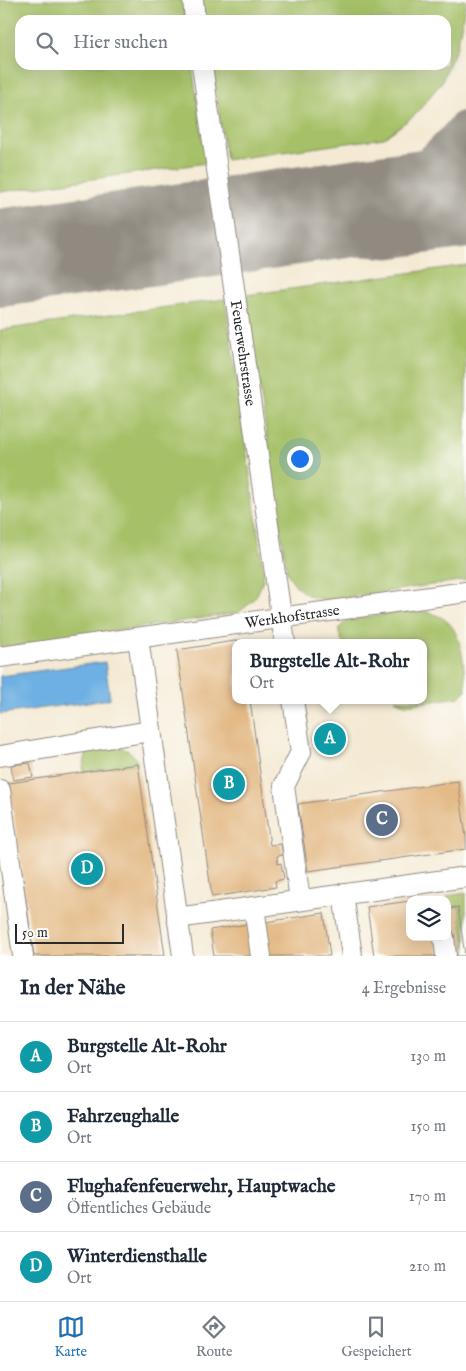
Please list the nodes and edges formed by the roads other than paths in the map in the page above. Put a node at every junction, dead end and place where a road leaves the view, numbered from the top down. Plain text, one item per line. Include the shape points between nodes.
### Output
1 (193, 0) edge
2 (195, 15) edge
3 (203, 70) edge
4 (465, 598) edge
5 (282, 616) junction
6 (138, 638) junction
7 (285, 639) edge
8 (0, 657) edge
9 (294, 704) edge
10 (150, 731) junction
11 (0, 756) edge
12 (0, 790) edge
13 (466, 877) edge
14 (437, 890) edge
15 (343, 894) junction
16 (300, 900) junction
17 (254, 907) junction
18 (177, 918) junction
19 (444, 941) edge
20 (23, 956) edge
21 (183, 956) edge
22 (261, 956) edge
23 (352, 956) edge
24 (446, 956) edge

1 - 2 lane
3 - 5 lane, Feuerwehrstrasse
4 - 5 lane, Werkhofstrasse
5 - 6 lane, Werkhofstrasse
5 - 7 lane, Feuerwehrstrasse
6 - 8 lane, Werkhofstrasse
6 - 10 lane
9 - 16 lane via 300,752 284,786
10 - 11 lane
10 - 18 lane
12 - 20 lane
13 - 14 lane
14 - 15 lane
15 - 16 lane
15 - 23 lane
16 - 17 lane
17 - 18 lane
17 - 22 lane
18 - 21 lane
19 - 24 lane

